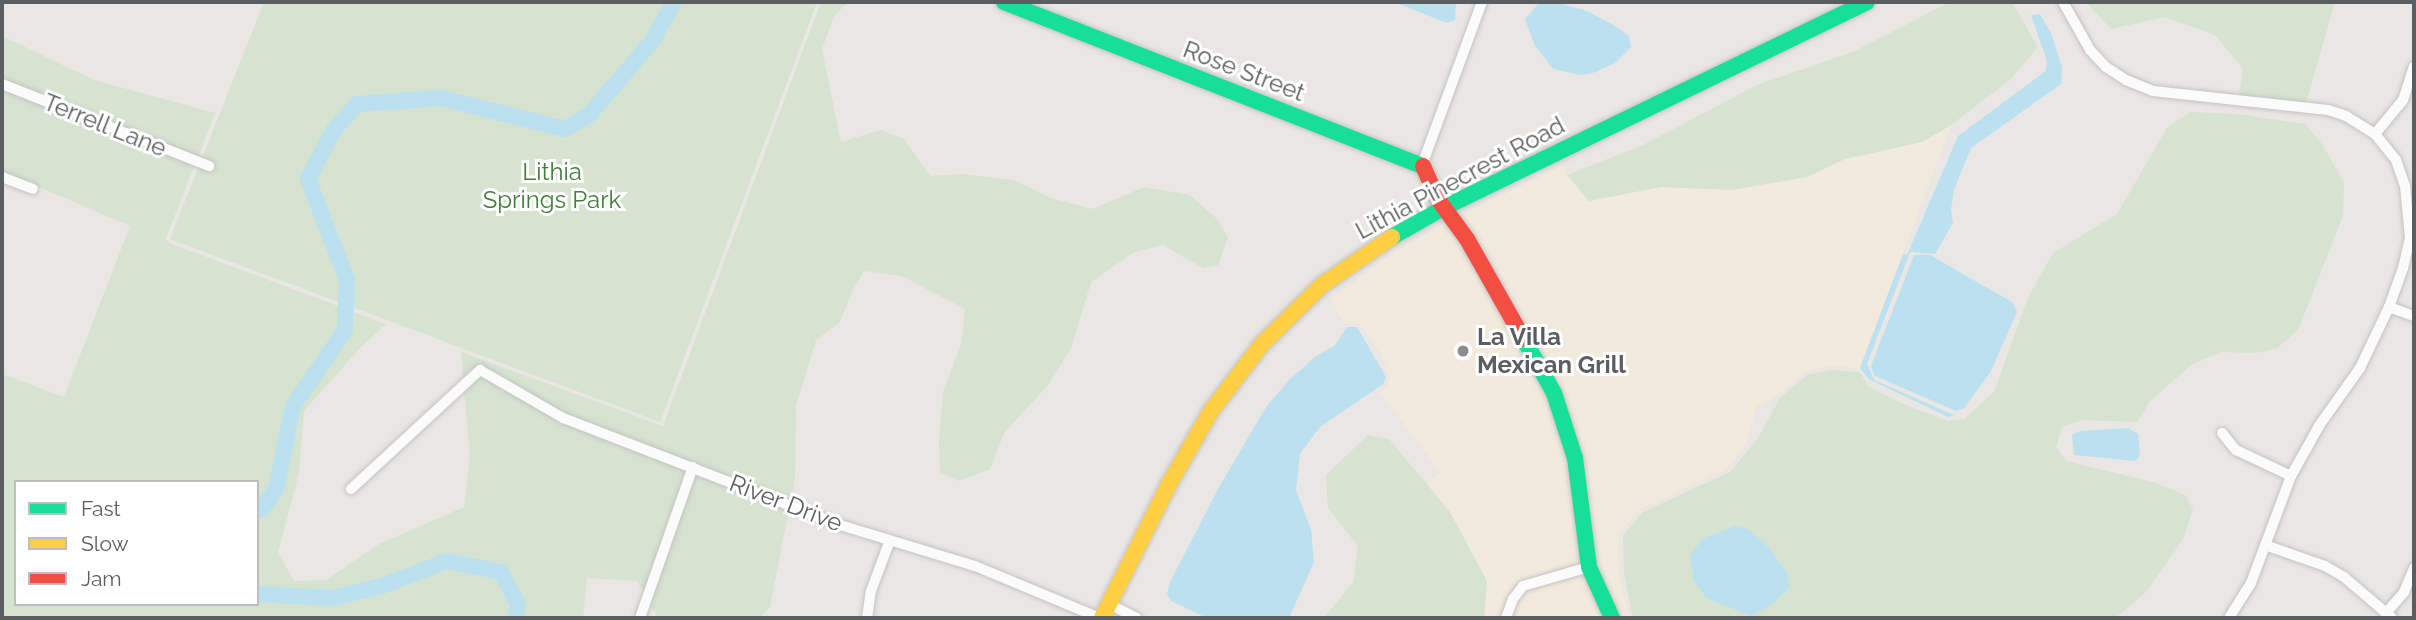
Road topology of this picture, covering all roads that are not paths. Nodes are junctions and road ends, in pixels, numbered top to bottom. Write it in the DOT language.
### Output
graph roads {
  1 [pos="1004,2"];
  2 [pos="1482,2"];
  3 [pos="1867,2"];
  4 [pos="2063,2"];
  5 [pos="2414,67"];
  6 [pos="2,84"];
  7 [pos="2375,134"];
  8 [pos="1422,165"];
  9 [pos="209,166"];
  10 [pos="2,177"];
  11 [pos="33,189"];
  12 [pos="1446,211"];
  13 [pos="2389,307"];
  14 [pos="2414,316"];
  15 [pos="2222,433"];
  16 [pos="693,467"];
  17 [pos="2291,476"];
  18 [pos="351,489"];
  19 [pos="890,540"];
  20 [pos="2265,545"];
  21 [pos="1589,567"];
  22 [pos="2414,568"];
  23 [pos="1108,614"];
  24 [pos="2389,616"];
  25 [pos="640,618"];
  26 [pos="867,618"];
  27 [pos="1137,618"];
  28 [pos="1507,618"];
  29 [pos="1612,618"];
  30 [pos="2229,618"];
  1 -- 8 [label="main road, Rose Street"];
  2 -- 8 [label="street"];
  3 -- 12 [label="main road, Lithia Pinecrest Road"];
  4 -- 7 [label="street"];
  5 -- 7 [label="street"];
  6 -- 9 [label="street, Terrell Lane"];
  7 -- 13 [label="street"];
  8 -- 12 [label="main road"];
  10 -- 11 [label="street"];
  12 -- 21 [label="main road"];
  12 -- 23 [label="main road, Lithia Pinecrest Road"];
  13 -- 14 [label="street"];
  13 -- 17 [label="street"];
  15 -- 17 [label="street"];
  16 -- 18 [label="street, River Drive"];
  16 -- 19 [label="street, River Drive"];
  16 -- 25 [label="street"];
  17 -- 20 [label="street"];
  19 -- 23 [label="street, River Drive"];
  19 -- 26 [label="street"];
  20 -- 24 [label="street"];
  20 -- 30 [label="street"];
  21 -- 28 [label="street"];
  21 -- 29 [label="main road"];
  22 -- 24 [label="street"];
  23 -- 27 [label="street, River Drive"];
}
